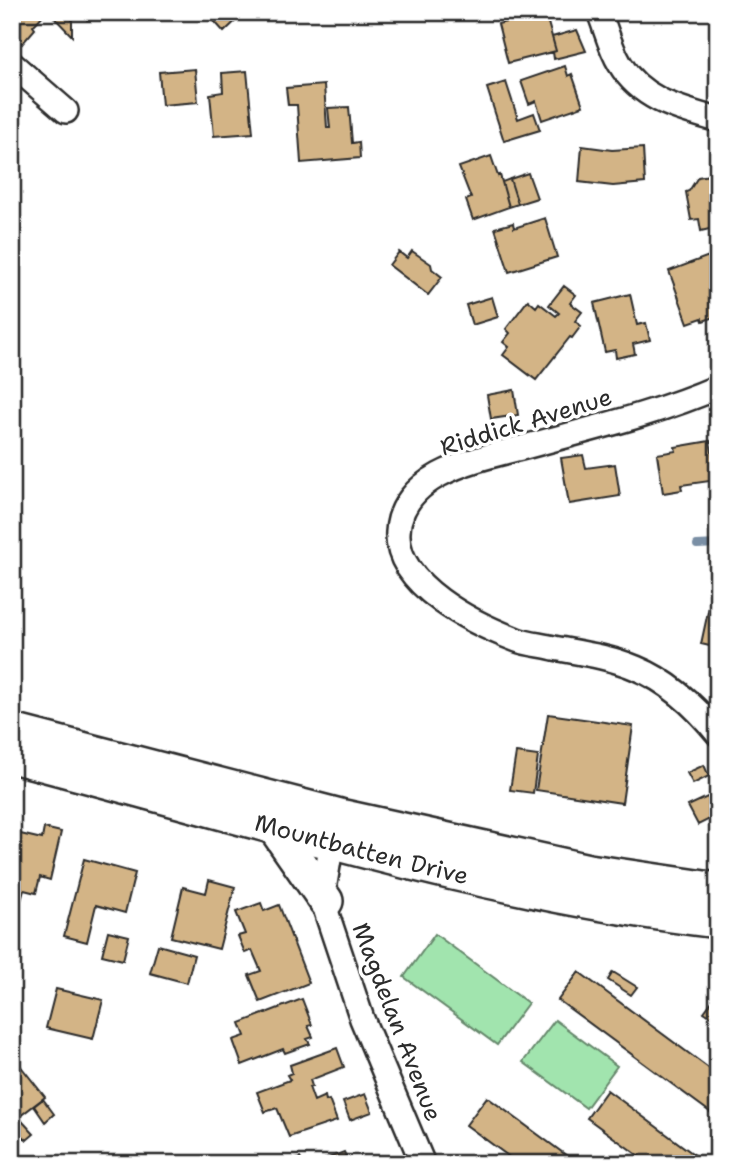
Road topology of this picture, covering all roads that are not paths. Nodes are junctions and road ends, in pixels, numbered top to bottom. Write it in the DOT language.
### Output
graph roads {
  1 [pos="599,12"];
  2 [pos="12,64"];
  3 [pos="66,111"];
  4 [pos="718,120"];
  5 [pos="718,387"];
  6 [pos="12,731"];
  7 [pos="718,734"];
  8 [pos="12,756"];
  9 [pos="275,828"];
  10 [pos="334,830"];
  11 [pos="718,890"];
  12 [pos="326,901"];
  13 [pos="718,921"];
  14 [pos="423,1164"];
  1 -- 4 [label="street"];
  2 -- 3 [label="street"];
  5 -- 7 [label="street, Riddick Avenue"];
  6 -- 10 [label="main road, Mountbatten Drive"];
  8 -- 9 [label="main road, Mountbatten Drive"];
  9 -- 10 [label="main road, Mountbatten Drive"];
  9 -- 12 [label="main road"];
  10 -- 11 [label="main road, Mountbatten Drive"];
  10 -- 12 [label="street, Magdelan Avenue"];
  10 -- 13 [label="main road, Mountbatten Drive"];
  12 -- 14 [label="street, Magdelan Avenue"];
}
